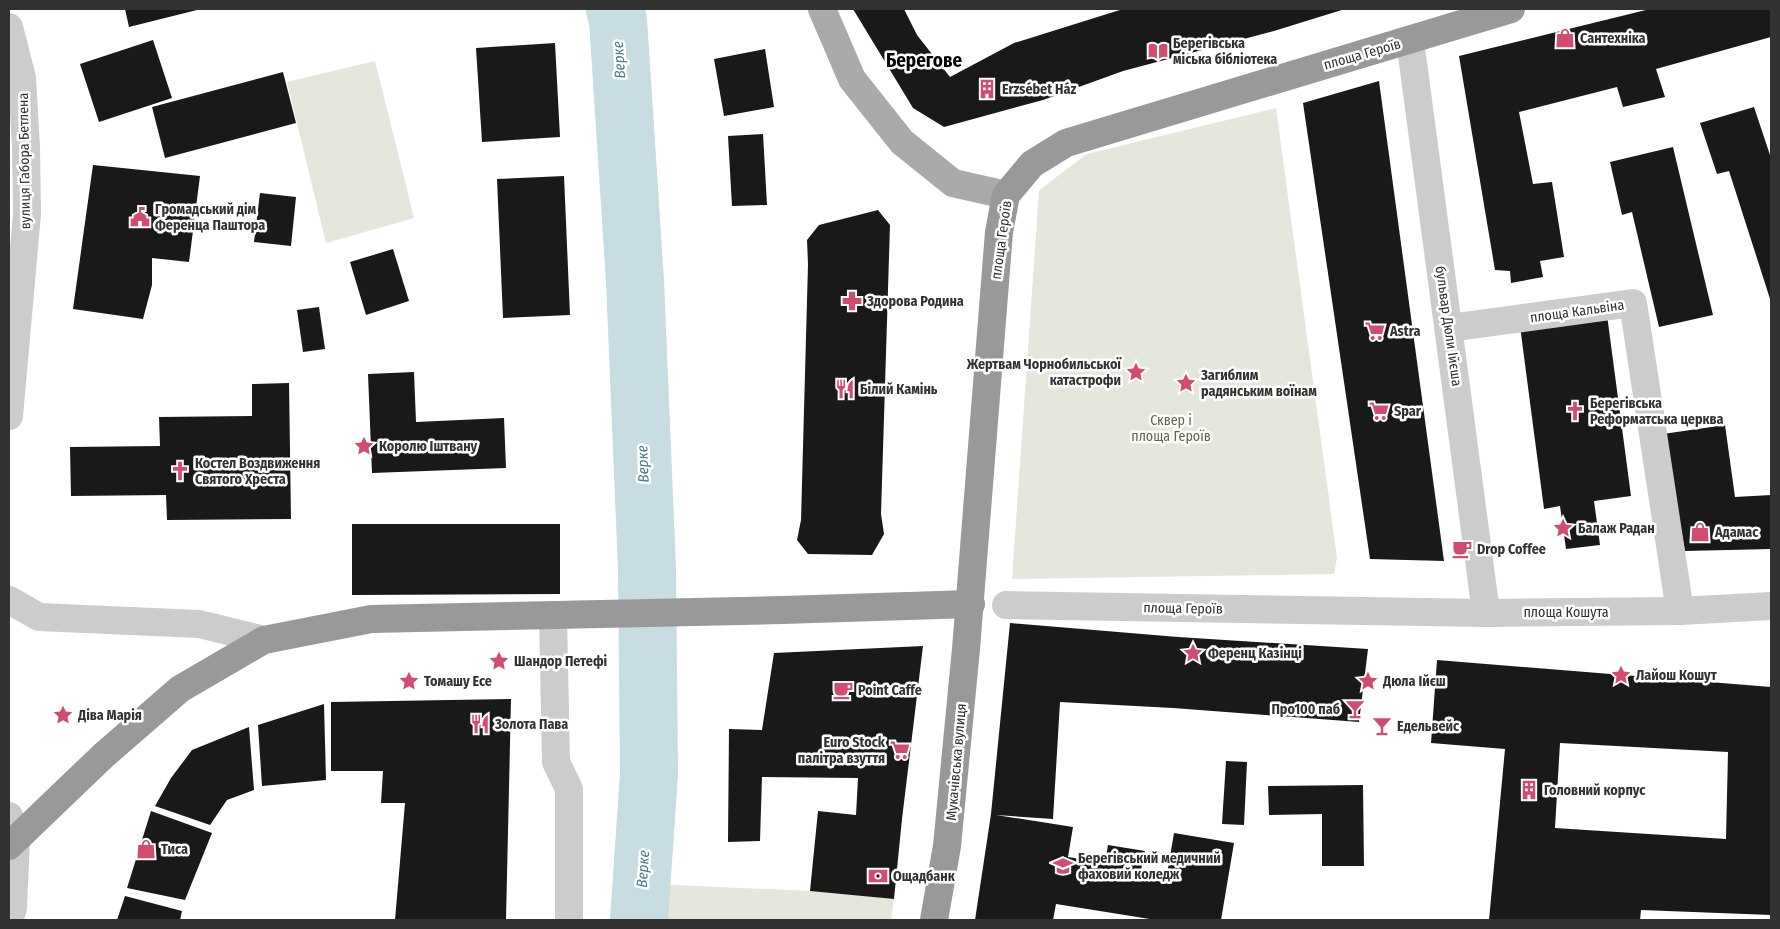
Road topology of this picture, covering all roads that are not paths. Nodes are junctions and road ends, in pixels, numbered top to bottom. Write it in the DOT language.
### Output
graph roads {
  1 [pos="822,9"];
  2 [pos="1511,9"];
  3 [pos="9,27"];
  4 [pos="1410,40"];
  5 [pos="1006,195"];
  6 [pos="1449,328"];
  7 [pos="9,416"];
  8 [pos="9,600"];
  9 [pos="971,604"];
  10 [pos="1006,605"];
  11 [pos="1771,606"];
  12 [pos="1360,611"];
  13 [pos="1680,611"];
  14 [pos="1486,613"];
  15 [pos="560,615"];
  16 [pos="264,640"];
  17 [pos="11,834"];
  18 [pos="9,920"];
  19 [pos="569,920"];
  20 [pos="934,920"];
  1 -- 5 [label="main road"];
  2 -- 4 [label="highway, площа Героїв"];
  3 -- 7 [label="street, вулиця Габора Бетлена"];
  4 -- 5 [label="highway, площа Героїв"];
  4 -- 6 [label="street, бульвар Дюли Ійєша"];
  5 -- 9 [label="highway, площа Героїв"];
  6 -- 13 [label="street, площа Кальвіна"];
  6 -- 14 [label="street, бульвар Дюли Ійєша"];
  8 -- 16 [label="street"];
  9 -- 15 [label="highway"];
  9 -- 20 [label="highway, Мукачівська вулиця"];
  10 -- 12 [label="street, площа Героїв"];
  11 -- 13 [label="street, площа Кошута"];
  12 -- 14 [label="street, площа Кошута"];
  13 -- 14 [label="street, площа Кошута"];
  15 -- 16 [label="highway"];
  15 -- 19 [label="street"];
  16 -- 17 [label="highway"];
  17 -- 18 [label="street"];
}
